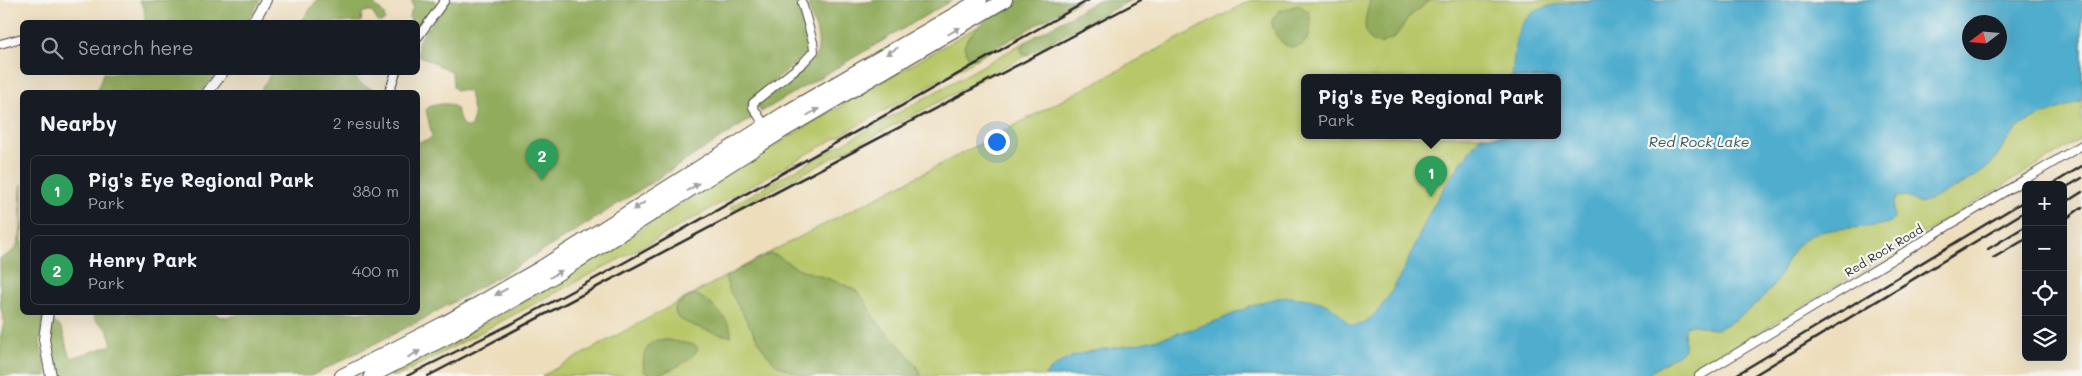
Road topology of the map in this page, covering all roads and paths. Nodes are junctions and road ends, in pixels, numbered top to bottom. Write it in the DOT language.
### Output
graph roads {
  1 [pos="266,0"];
  2 [pos="445,0"];
  3 [pos="980,0"];
  4 [pos="1005,0"];
  5 [pos="802,3"];
  6 [pos="254,20"];
  7 [pos="420,34"];
  8 [pos="20,39"];
  9 [pos="0,44"];
  10 [pos="221,75"];
  11 [pos="395,75"];
  12 [pos="210,90"];
  13 [pos="390,90"];
  14 [pos="768,132"];
  15 [pos="2082,145"];
  16 [pos="48,315"];
  17 [pos="52,376"];
  18 [pos="342,376"];
  19 [pos="371,376"];
  20 [pos="1698,376"];
  1 -- 6 [label="street"];
  2 -- 7 [label="street"];
  3 -- 14 [label="highway, one-way"];
  14 -- 4 [label="highway, one-way"];
  5 -- 14 [label="street"];
  8 -- 9 [label="street"];
  10 -- 12 [label="street"];
  11 -- 13 [label="street"];
  14 -- 18 [label="highway, one-way"];
  19 -- 14 [label="highway, one-way"];
  15 -- 20 [label="street, Red Rock Road"];
  16 -- 17 [label="street"];
}
